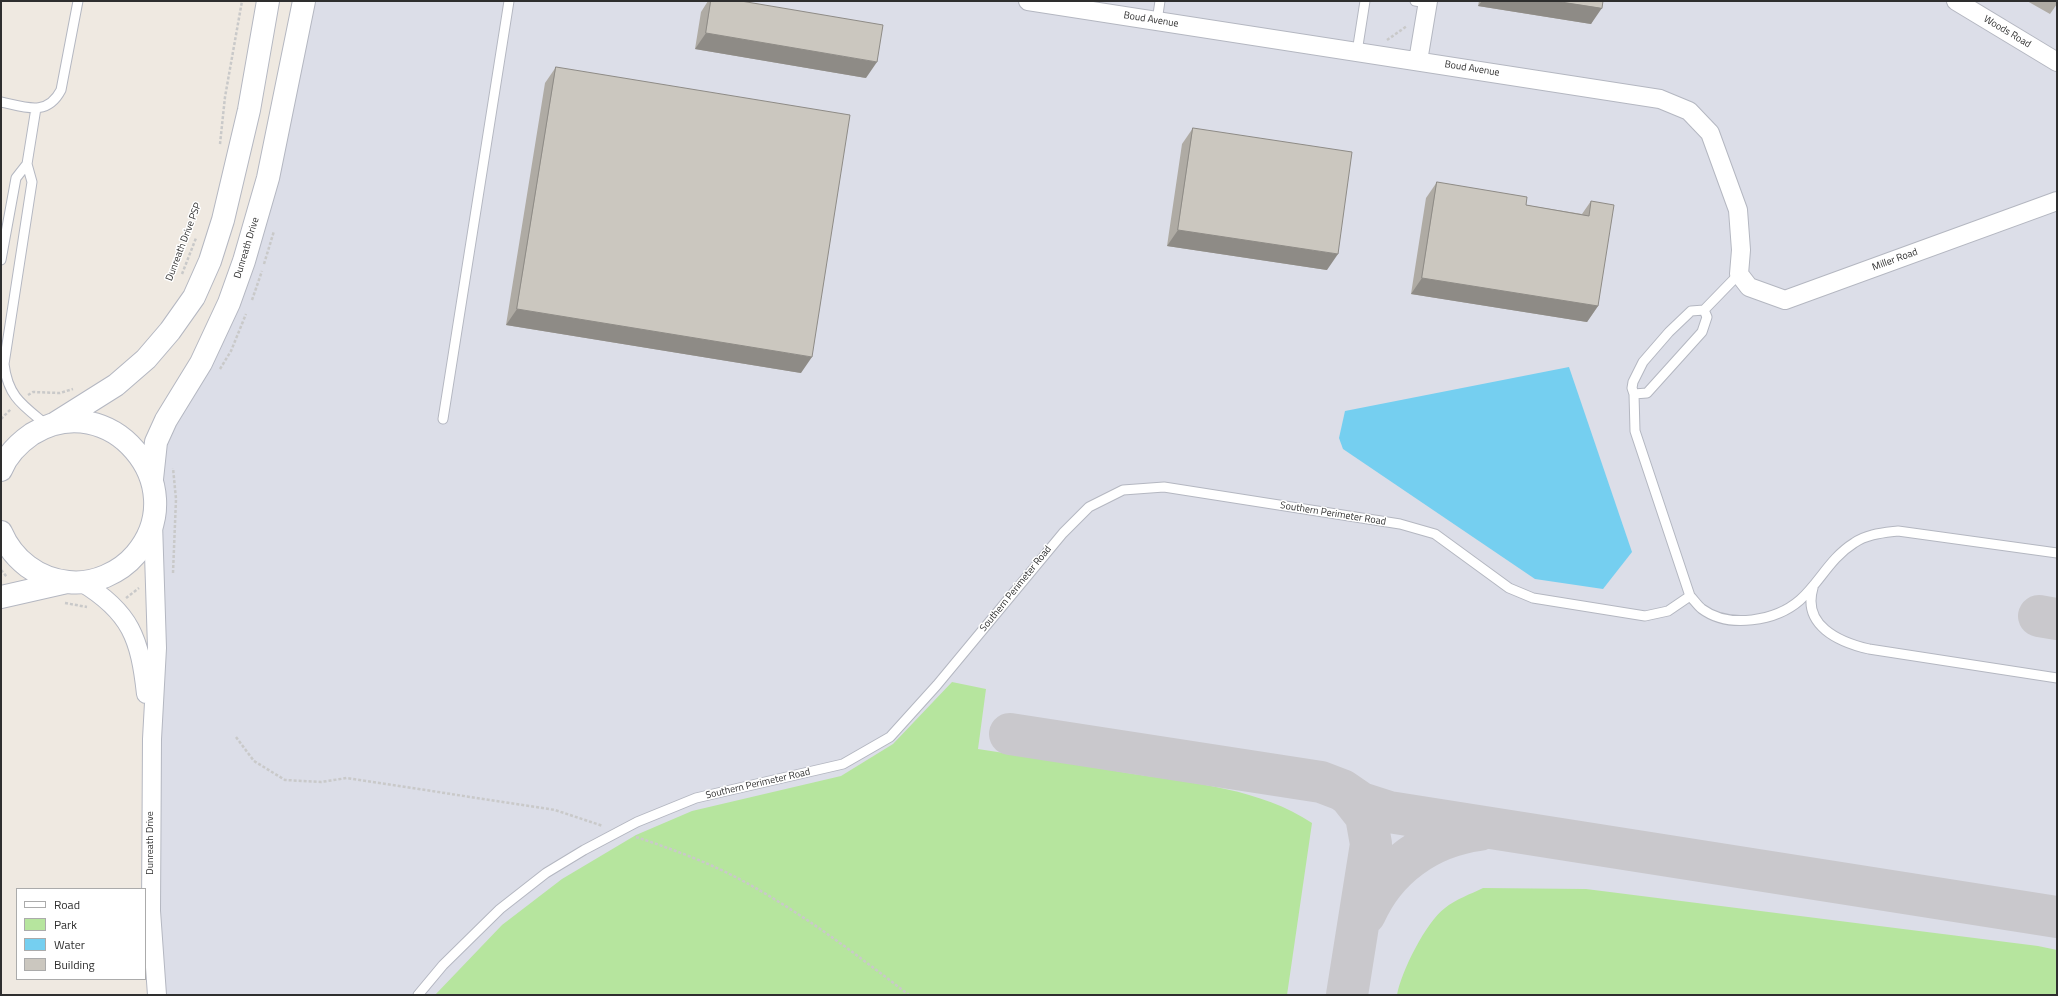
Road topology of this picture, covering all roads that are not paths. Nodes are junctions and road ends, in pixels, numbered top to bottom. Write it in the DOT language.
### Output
graph roads {
  1 [pos="78,1"];
  2 [pos="268,1"];
  3 [pos="304,1"];
  4 [pos="509,1"];
  5 [pos="1028,1"];
  6 [pos="1160,1"];
  7 [pos="1365,1"];
  8 [pos="1956,1"];
  9 [pos="1424,2"];
  10 [pos="1156,21"];
  11 [pos="1357,52"];
  12 [pos="1418,61"];
  13 [pos="2057,62"];
  14 [pos="1,102"];
  15 [pos="36,108"];
  16 [pos="27,164"];
  17 [pos="2057,201"];
  18 [pos="1,260"];
  19 [pos="1739,274"];
  20 [pos="1704,310"];
  21 [pos="1634,394"];
  22 [pos="443,419"];
  23 [pos="51,425"];
  24 [pos="1,467"];
  25 [pos="152,479"];
  26 [pos="153,523"];
  27 [pos="1,532"];
  28 [pos="2057,553"];
  29 [pos="75,582"];
  30 [pos="1814,585"];
  31 [pos="1690,596"];
  32 [pos="1,597"];
  33 [pos="2057,678"];
  34 [pos="152,739"];
  35 [pos="157,995"];
  36 [pos="418,995"];
  1 -- 15 [label="lane"];
  2 -- 23 [label="main road"];
  3 -- 25 [label="main road, Dunreath Drive"];
  4 -- 22 [label="lane"];
  5 -- 10 [label="street, Boud Avenue"];
  6 -- 10 [label="lane"];
  7 -- 11 [label="lane"];
  8 -- 13 [label="street, Woods Road"];
  9 -- 12 [label="street"];
  10 -- 11 [label="street, Boud Avenue"];
  11 -- 12 [label="street, Boud Avenue"];
  12 -- 19 [label="street, Boud Avenue"];
  14 -- 15 [label="lane"];
  15 -- 16 [label="lane"];
  16 -- 18 [label="lane"];
  16 -- 23 [label="lane"];
  17 -- 19 [label="street, Miller Road"];
  19 -- 20 [label="lane"];
  20 -- 21 [label="lane"];
  20 -- 21 [label="lane"];
  21 -- 31 [label="lane"];
  23 -- 24 [label="main road"];
  23 -- 25 [label="main road"];
  25 -- 26 [label="main road"];
  26 -- 29 [label="main road"];
  26 -- 34 [label="street, Dunreath Drive"];
  27 -- 29 [label="main road"];
  28 -- 30 [label="lane"];
  29 -- 32 [label="main road"];
  29 -- 34 [label="street, Dunreath Drive"];
  30 -- 31 [label="lane"];
  30 -- 33 [label="lane"];
  31 -- 36 [label="lane, Southern Perimeter Road"];
  34 -- 35 [label="street, Dunreath Drive"];
}
